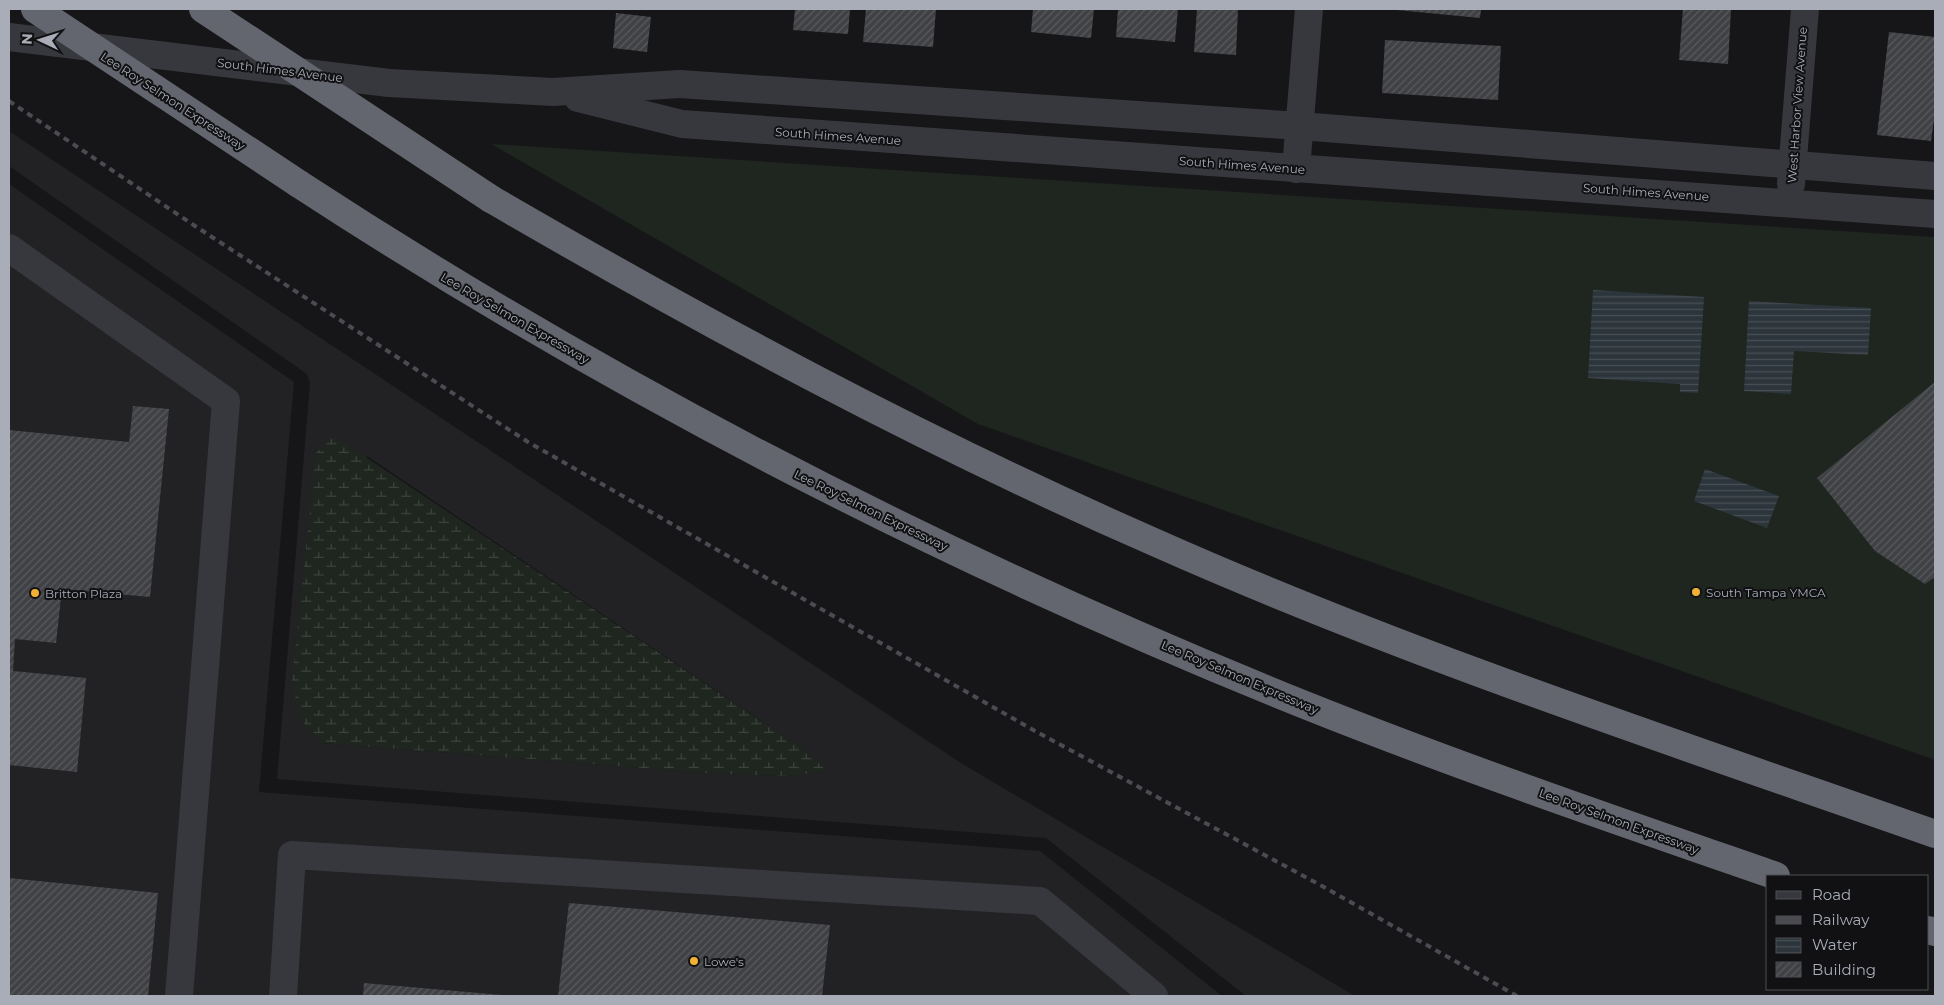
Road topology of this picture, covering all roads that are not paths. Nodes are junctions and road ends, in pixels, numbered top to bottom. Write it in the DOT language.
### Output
graph roads {
  1 [pos="34,9"];
  2 [pos="203,9"];
  3 [pos="1309,9"];
  4 [pos="1805,9"];
  5 [pos="9,37"];
  6 [pos="553,92"];
  7 [pos="1300,126"];
  8 [pos="1793,166"];
  9 [pos="1296,169"];
  10 [pos="1935,176"];
  11 [pos="1790,202"];
  12 [pos="1935,214"];
  13 [pos="9,248"];
  14 [pos="1935,834"];
  15 [pos="1773,875"];
  16 [pos="179,996"];
  17 [pos="283,996"];
  18 [pos="1154,996"];
  1 -- 15 [label="highway, Lee Roy Selmon Expressway, bridge"];
  2 -- 14 [label="highway, bridge"];
  3 -- 7 [label="street"];
  4 -- 8 [label="street, West Harbor View Avenue"];
  5 -- 6 [label="street, South Himes Avenue"];
  6 -- 7 [label="street, South Himes Avenue"];
  6 -- 9 [label="street, South Himes Avenue"];
  7 -- 8 [label="street, South Himes Avenue"];
  7 -- 9 [label="street"];
  8 -- 10 [label="street, South Himes Avenue"];
  8 -- 11 [label="street, West Harbor View Avenue"];
  9 -- 11 [label="street, South Himes Avenue"];
  11 -- 12 [label="street, South Himes Avenue"];
  13 -- 16 [label="street"];
  17 -- 18 [label="street"];
}
